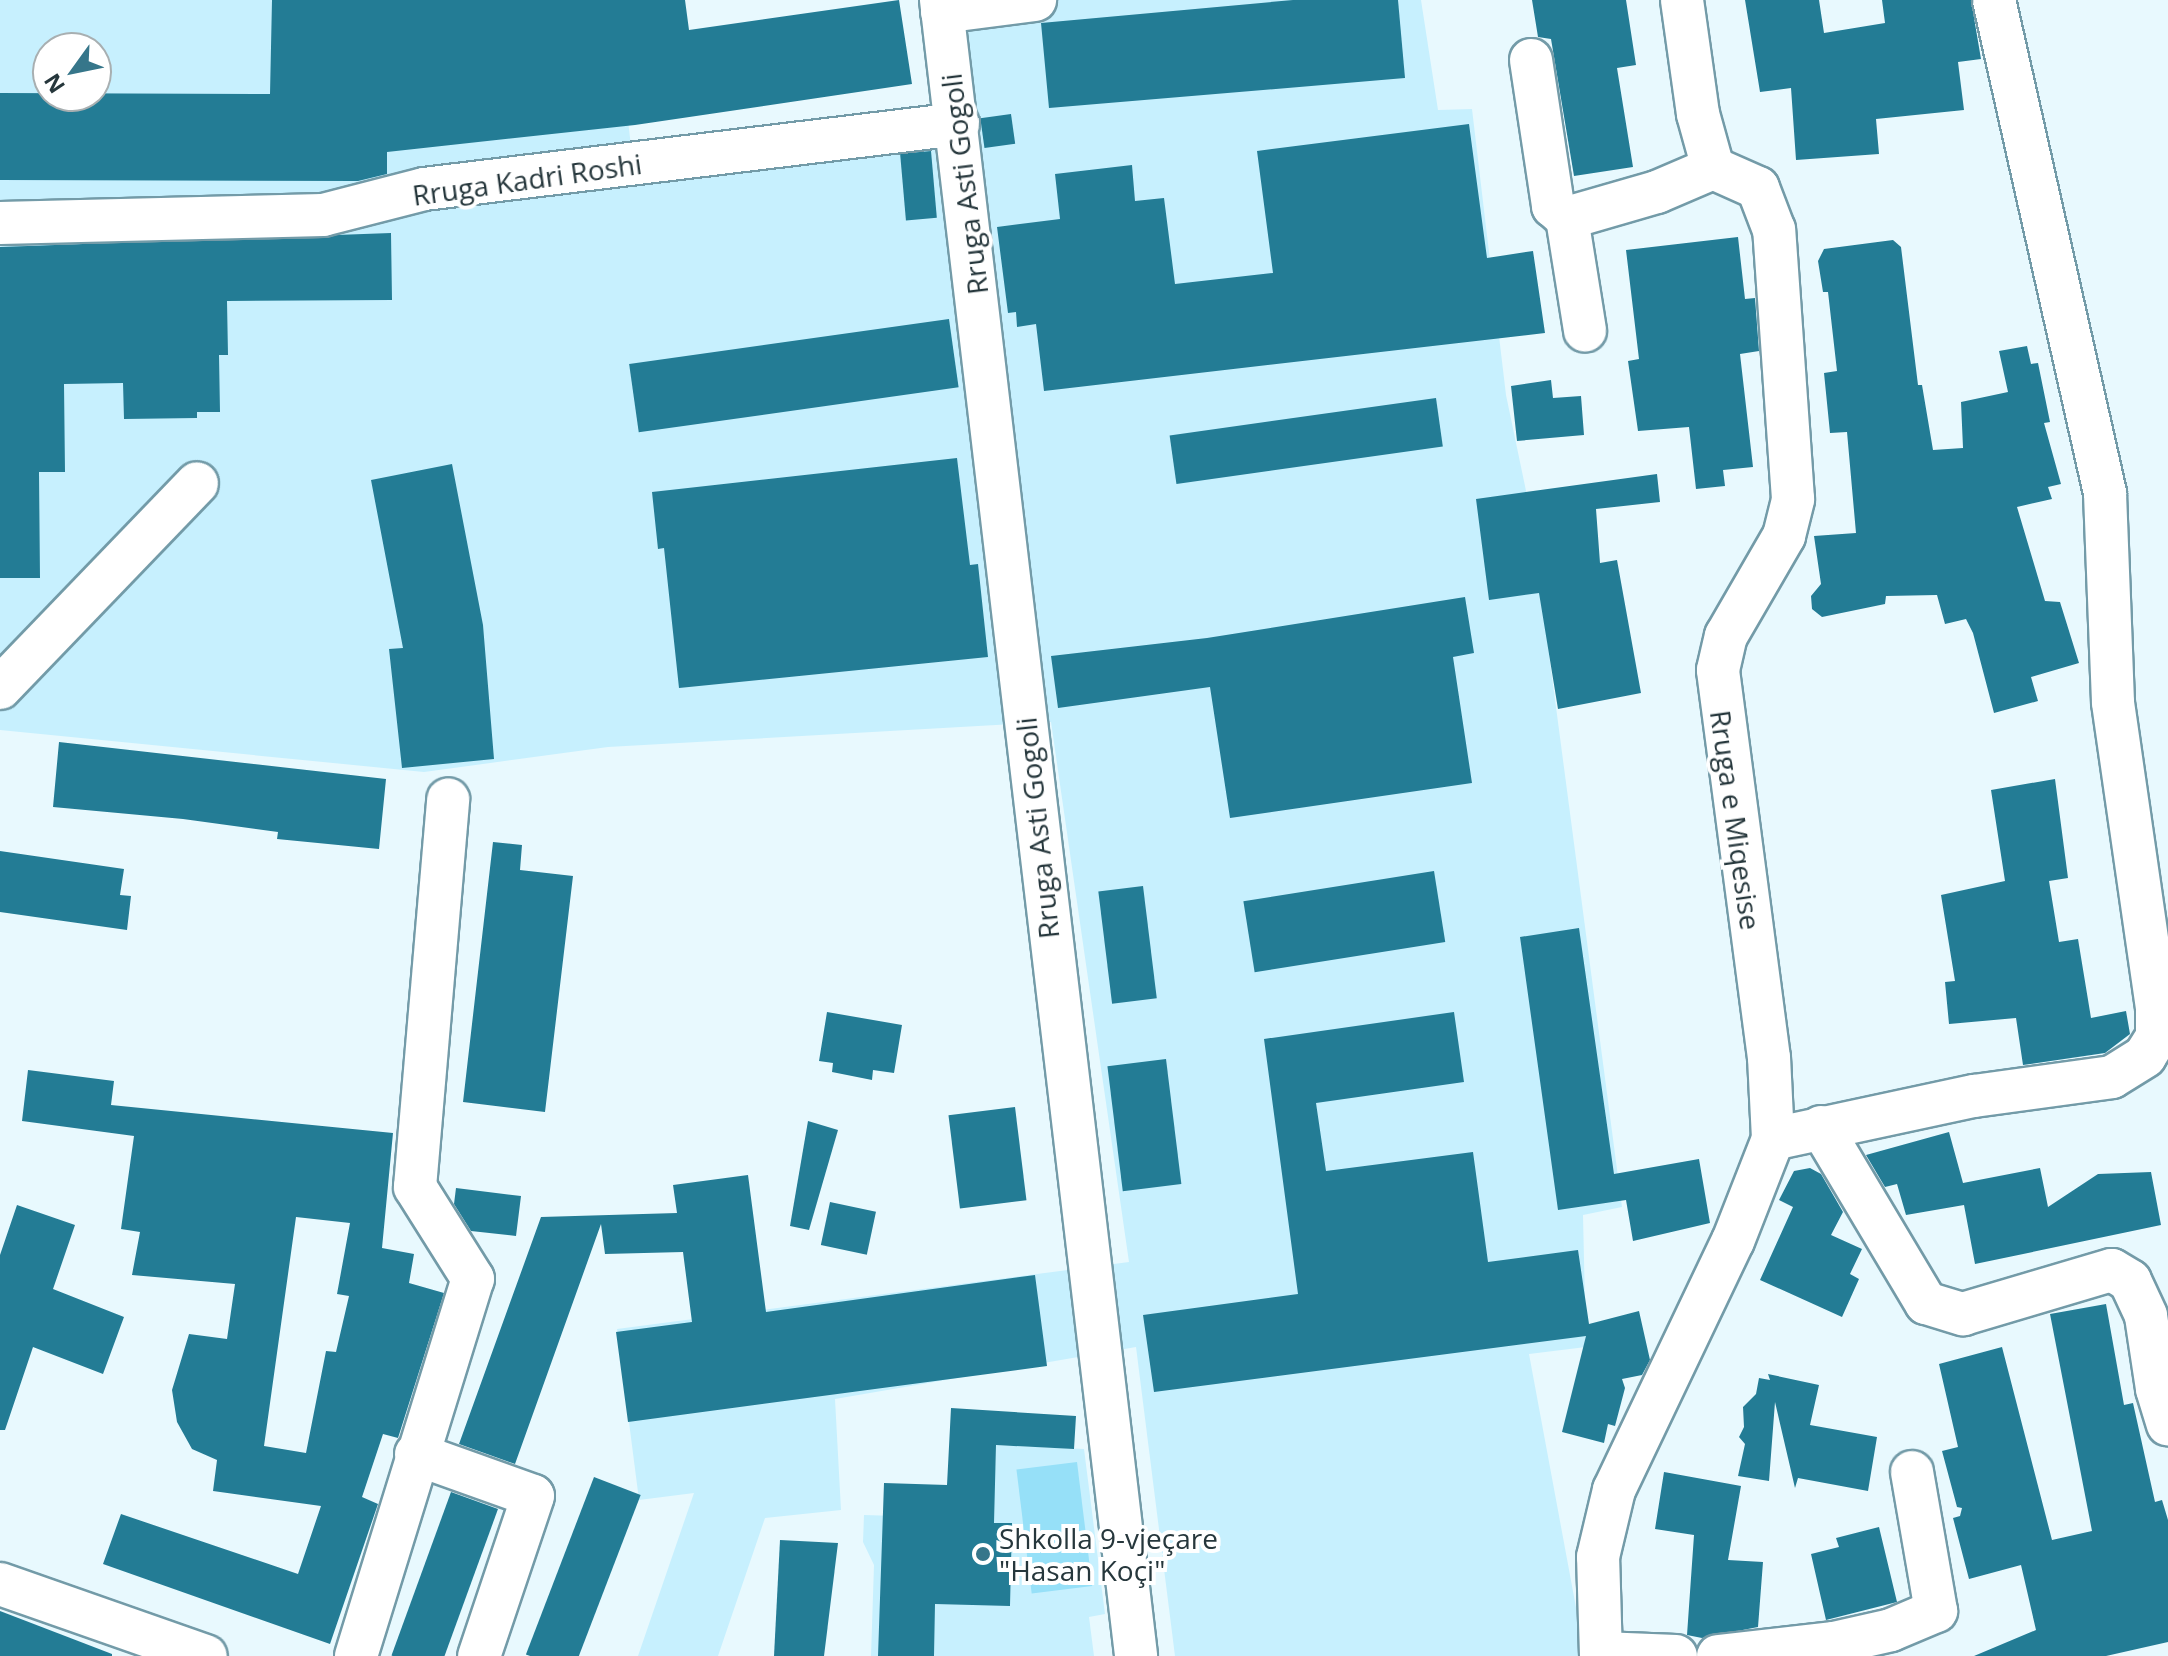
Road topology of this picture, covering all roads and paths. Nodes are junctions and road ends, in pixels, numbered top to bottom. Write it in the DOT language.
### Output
graph roads {
  1 [pos="1035,0"];
  2 [pos="1682,0"];
  3 [pos="1994,0"];
  4 [pos="942,6"];
  5 [pos="1531,60"];
  6 [pos="958,124"];
  7 [pos="1713,168"];
  8 [pos="1567,218"];
  9 [pos="0,223"];
  10 [pos="1585,331"];
  11 [pos="197,483"];
  12 [pos="0,688"];
  13 [pos="448,799"];
  14 [pos="1821,1127"];
  15 [pos="1773,1139"];
  16 [pos="2168,1424"];
  17 [pos="416,1454"];
  18 [pos="1912,1472"];
  19 [pos="0,1584"];
  20 [pos="140,1644"];
  21 [pos="1601,1655"];
  22 [pos="206,1656"];
  23 [pos="356,1656"];
  24 [pos="479,1656"];
  25 [pos="1136,1656"];
  26 [pos="1676,1656"];
  27 [pos="1718,1656"];
  1 -- 4 [label="street"];
  2 -- 7 [label="street"];
  3 -- 14 [label="street"];
  4 -- 6 [label="street, Rruga Asti Gogoli"];
  5 -- 8 [label="street"];
  6 -- 9 [label="street, Rruga Kadri Roshi"];
  6 -- 25 [label="street, Rruga Asti Gogoli"];
  7 -- 8 [label="street"];
  7 -- 15 [label="street, Rruga e Miqesise"];
  8 -- 10 [label="street"];
  11 -- 12 [label="street"];
  13 -- 17 [label="street"];
  14 -- 15 [label="street"];
  14 -- 16 [label="street"];
  15 -- 21 [label="street, Rruga e Miqesise"];
  17 -- 23 [label="street"];
  17 -- 24 [label="street"];
  18 -- 27 [label="street"];
  19 -- 20 [label="street"];
  20 -- 22 [label="street"];
  21 -- 26 [label="street"];
}
